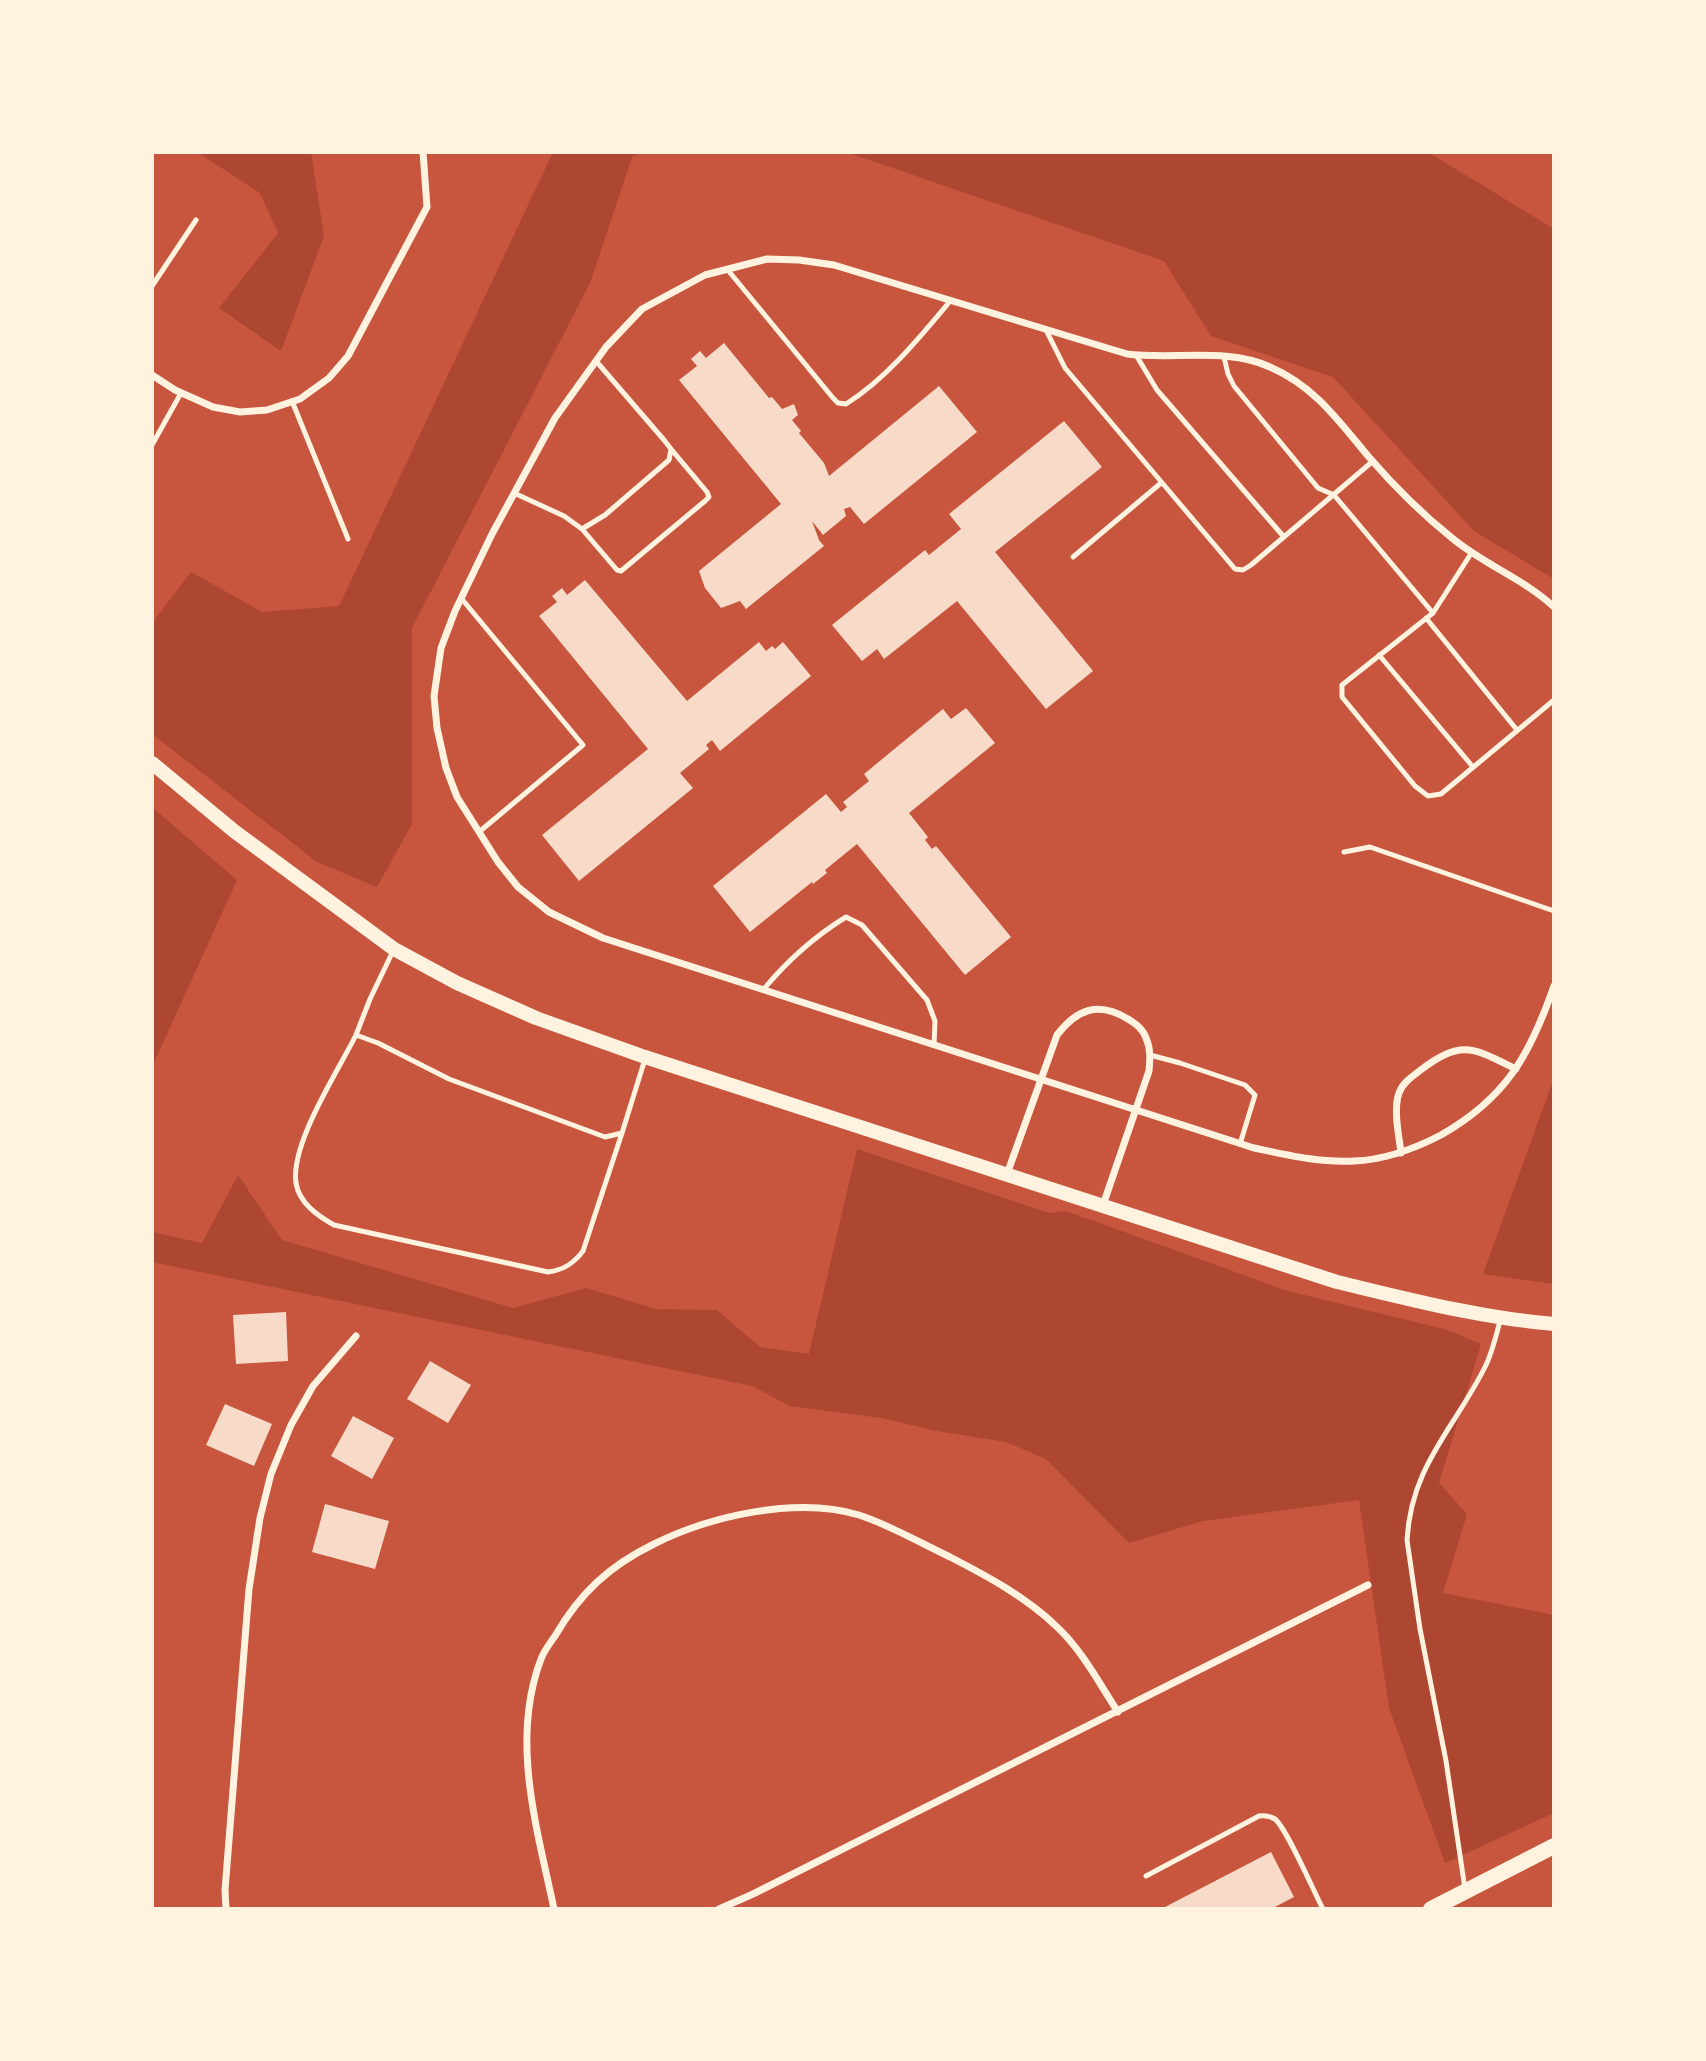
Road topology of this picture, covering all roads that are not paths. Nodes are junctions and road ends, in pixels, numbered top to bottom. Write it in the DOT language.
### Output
graph roads {
  1 [pos="423,152"];
  2 [pos="196,219"];
  3 [pos="727,269"];
  4 [pos="152,286"];
  5 [pos="951,300"];
  6 [pos="1046,330"];
  7 [pos="1136,355"];
  8 [pos="1224,357"];
  9 [pos="596,361"];
  10 [pos="152,375"];
  11 [pos="181,393"];
  12 [pos="292,401"];
  13 [pos="152,444"];
  14 [pos="671,449"];
  15 [pos="1373,461"];
  16 [pos="1161,483"];
  17 [pos="514,493"];
  18 [pos="1334,495"];
  19 [pos="582,529"];
  20 [pos="1284,537"];
  21 [pos="348,539"];
  22 [pos="1472,552"];
  23 [pos="1073,557"];
  24 [pos="461,598"];
  25 [pos="1554,607"];
  26 [pos="1433,613"];
  27 [pos="1426,618"];
  28 [pos="1379,655"];
  29 [pos="1554,700"];
  30 [pos="1517,730"];
  31 [pos="152,763"];
  32 [pos="1473,767"];
  33 [pos="479,832"];
  34 [pos="1344,852"];
  35 [pos="1554,911"];
  36 [pos="394,949"];
  37 [pos="1554,986"];
  38 [pos="763,990"];
  39 [pos="356,1035"];
  40 [pos="933,1045"];
  41 [pos="1150,1055"];
  42 [pos="645,1058"];
  43 [pos="1516,1069"];
  44 [pos="1042,1080"];
  45 [pos="1136,1111"];
  46 [pos="622,1133"];
  47 [pos="1240,1144"];
  48 [pos="1401,1153"];
  49 [pos="1007,1174"];
  50 [pos="1103,1205"];
  51 [pos="1501,1318"];
  52 [pos="1554,1324"];
  53 [pos="356,1336"];
  54 [pos="1367,1586"];
  55 [pos="1118,1712"];
  56 [pos="1554,1846"];
  57 [pos="1146,1876"];
  58 [pos="1465,1891"];
  59 [pos="1442,1906"];
  60 [pos="226,1909"];
  61 [pos="554,1909"];
  62 [pos="719,1909"];
  63 [pos="1323,1909"];
  1 -- 12 [label="street"];
  2 -- 4 [label="lane"];
  3 -- 5 [label="street"];
  3 -- 5 [label="lane"];
  3 -- 9 [label="street"];
  5 -- 6 [label="street"];
  6 -- 7 [label="street"];
  6 -- 16 [label="lane"];
  7 -- 8 [label="street"];
  7 -- 20 [label="lane"];
  8 -- 15 [label="street"];
  8 -- 18 [label="lane"];
  9 -- 14 [label="lane"];
  9 -- 17 [label="street"];
  10 -- 11 [label="street"];
  11 -- 12 [label="street"];
  11 -- 13 [label="lane"];
  12 -- 21 [label="lane"];
  14 -- 19 [label="lane"];
  14 -- 19 [label="lane"];
  15 -- 18 [label="lane"];
  15 -- 22 [label="street"];
  16 -- 20 [label="lane"];
  16 -- 23 [label="lane"];
  17 -- 19 [label="lane"];
  17 -- 24 [label="street"];
  18 -- 20 [label="lane"];
  18 -- 26 [label="lane"];
  22 -- 25 [label="street"];
  22 -- 26 [label="lane"];
  24 -- 33 [label="street"];
  24 -- 33 [label="lane"];
  26 -- 27 [label="lane"];
  27 -- 28 [label="lane"];
  27 -- 30 [label="lane"];
  28 -- 32 [label="lane"];
  28 -- 32 [label="lane"];
  29 -- 30 [label="lane"];
  30 -- 32 [label="lane"];
  31 -- 36 [label="main road"];
  33 -- 38 [label="street"];
  34 -- 35 [label="lane"];
  36 -- 39 [label="lane"];
  36 -- 42 [label="main road"];
  37 -- 43 [label="street"];
  38 -- 40 [label="street"];
  38 -- 40 [label="lane"];
  39 -- 46 [label="lane"];
  39 -- 46 [label="lane"];
  40 -- 44 [label="street"];
  41 -- 44 [label="street"];
  41 -- 45 [label="street"];
  41 -- 47 [label="lane"];
  42 -- 46 [label="lane"];
  42 -- 49 [label="main road"];
  43 -- 48 [label="street"];
  43 -- 48 [label="street"];
  44 -- 45 [label="street"];
  44 -- 49 [label="street"];
  45 -- 47 [label="street"];
  45 -- 50 [label="street"];
  47 -- 48 [label="street"];
  49 -- 50 [label="main road"];
  50 -- 51 [label="main road"];
  51 -- 52 [label="main road"];
  51 -- 58 [label="lane"];
  53 -- 60 [label="street"];
  54 -- 55 [label="street"];
  55 -- 61 [label="street"];
  55 -- 62 [label="street"];
  56 -- 58 [label="main road"];
  57 -- 63 [label="lane"];
  58 -- 59 [label="main road"];
}
